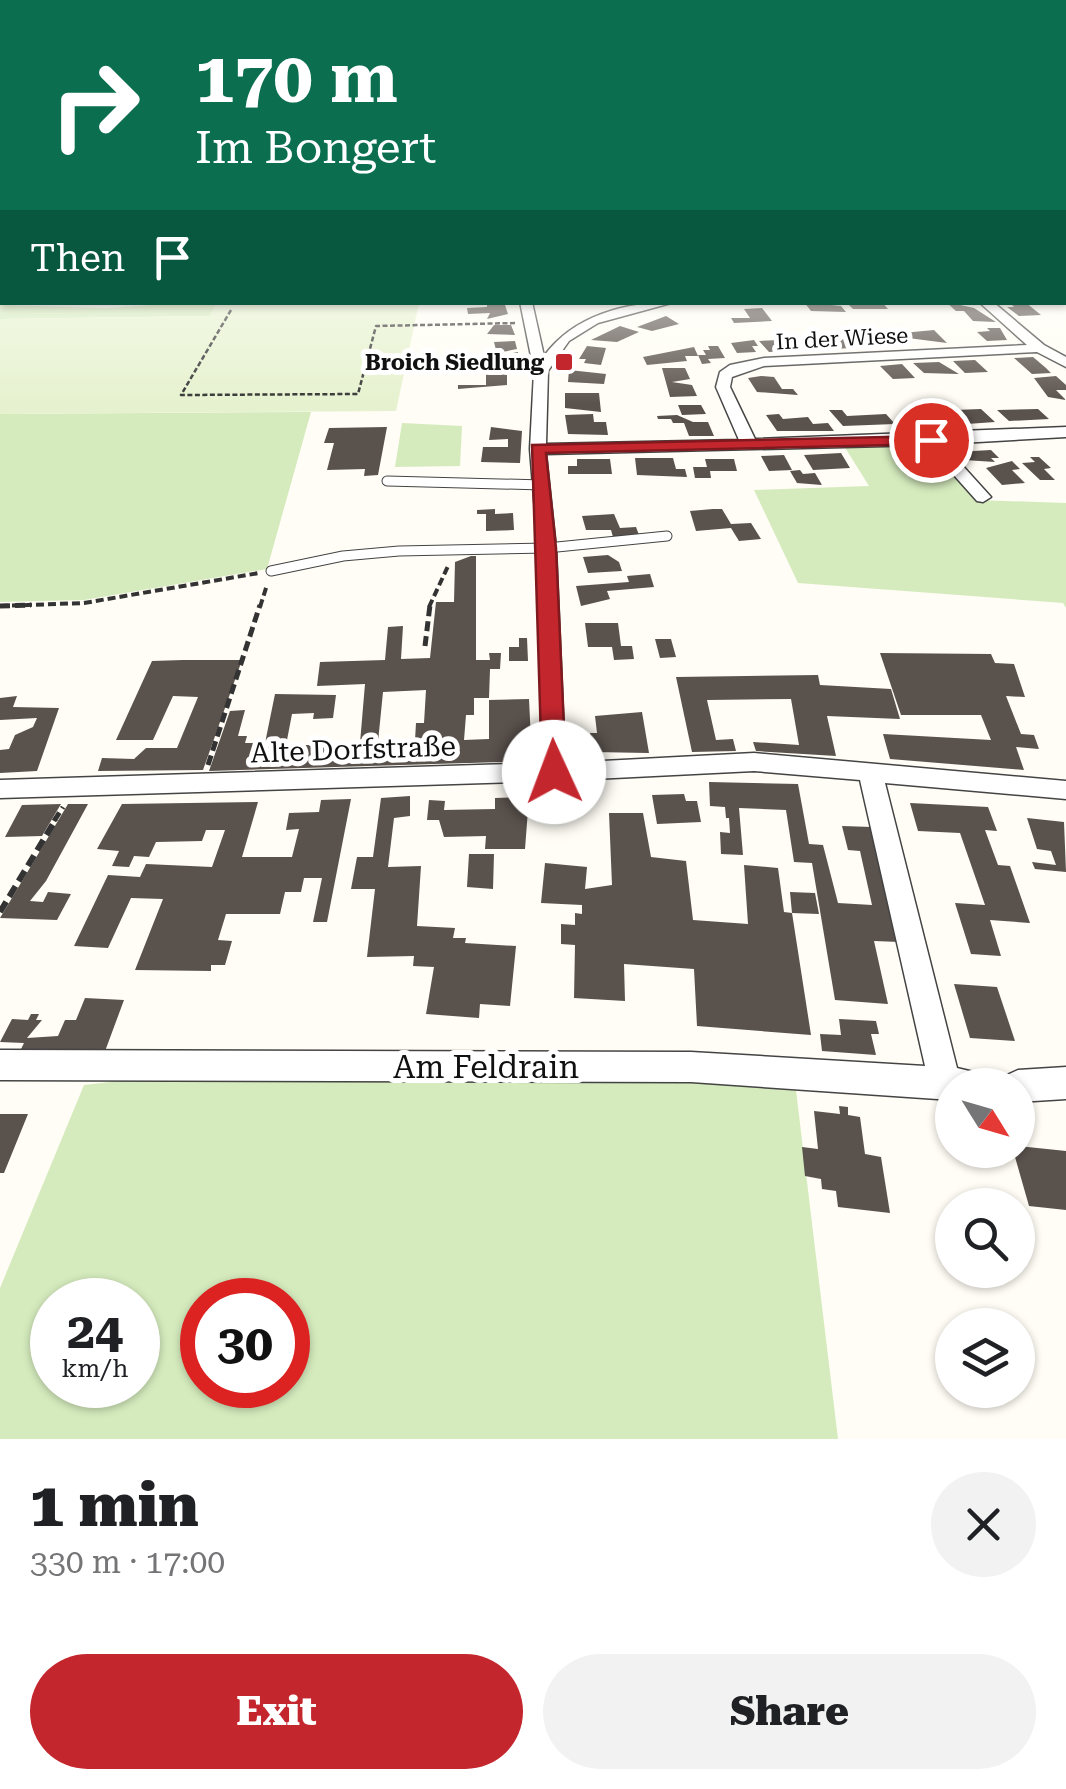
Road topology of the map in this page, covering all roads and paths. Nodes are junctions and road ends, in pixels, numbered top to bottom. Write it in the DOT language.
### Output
graph roads {
  1 [pos="526,305"];
  2 [pos="656,305"];
  3 [pos="989,305"];
  4 [pos="231,310"];
  5 [pos="529,323"];
  6 [pos="1039,348"];
  7 [pos="1066,363"];
  8 [pos="541,371"];
  9 [pos="1066,432"];
  10 [pos="931,440"];
  11 [pos="749,444"];
  12 [pos="538,448"];
  13 [pos="387,480"];
  14 [pos="543,485"];
  15 [pos="983,498"];
  16 [pos="667,536"];
  17 [pos="547,548"];
  18 [pos="455,552"];
  19 [pos="270,571"];
  20 [pos="0,606"];
  21 [pos="425,646"];
  22 [pos="870,770"];
  23 [pos="554,772"];
  24 [pos="201,784"];
  25 [pos="74,787"];
  26 [pos="0,788"];
  27 [pos="1066,790"];
  28 [pos="0,912"];
  29 [pos="0,1065"];
  30 [pos="954,1068"];
  31 [pos="935,1083"];
  32 [pos="1066,1083"];
  33 [pos="1035,1085"];
  1 -- 5 [label="street"];
  2 -- 8 [label="street"];
  3 -- 6 [label="street"];
  4 -- 5 [label="path"];
  5 -- 8 [label="street"];
  6 -- 7 [label="street"];
  6 -- 11 [label="street, In der Wiese"];
  8 -- 12 [label="street"];
  9 -- 10 [label="street"];
  10 -- 11 [label="street"];
  10 -- 15 [label="street"];
  11 -- 12 [label="street"];
  12 -- 14 [label="street"];
  13 -- 14 [label="lane"];
  14 -- 17 [label="street"];
  16 -- 17 [label="lane"];
  17 -- 18 [label="lane"];
  17 -- 23 [label="street"];
  18 -- 19 [label="lane"];
  18 -- 21 [label="path"];
  19 -- 20 [label="path"];
  19 -- 24 [label="path"];
  22 -- 23 [label="street, Alte Dorfstraße"];
  22 -- 27 [label="street, Alte Dorfstraße"];
  22 -- 30 [label="street"];
  23 -- 24 [label="street, Alte Dorfstraße"];
  24 -- 25 [label="street, Alte Dorfstraße"];
  25 -- 26 [label="street, Alte Dorfstraße"];
  25 -- 28 [label="path"];
  29 -- 31 [label="street, Am Feldrain"];
  32 -- 33 [label="street"];
}
